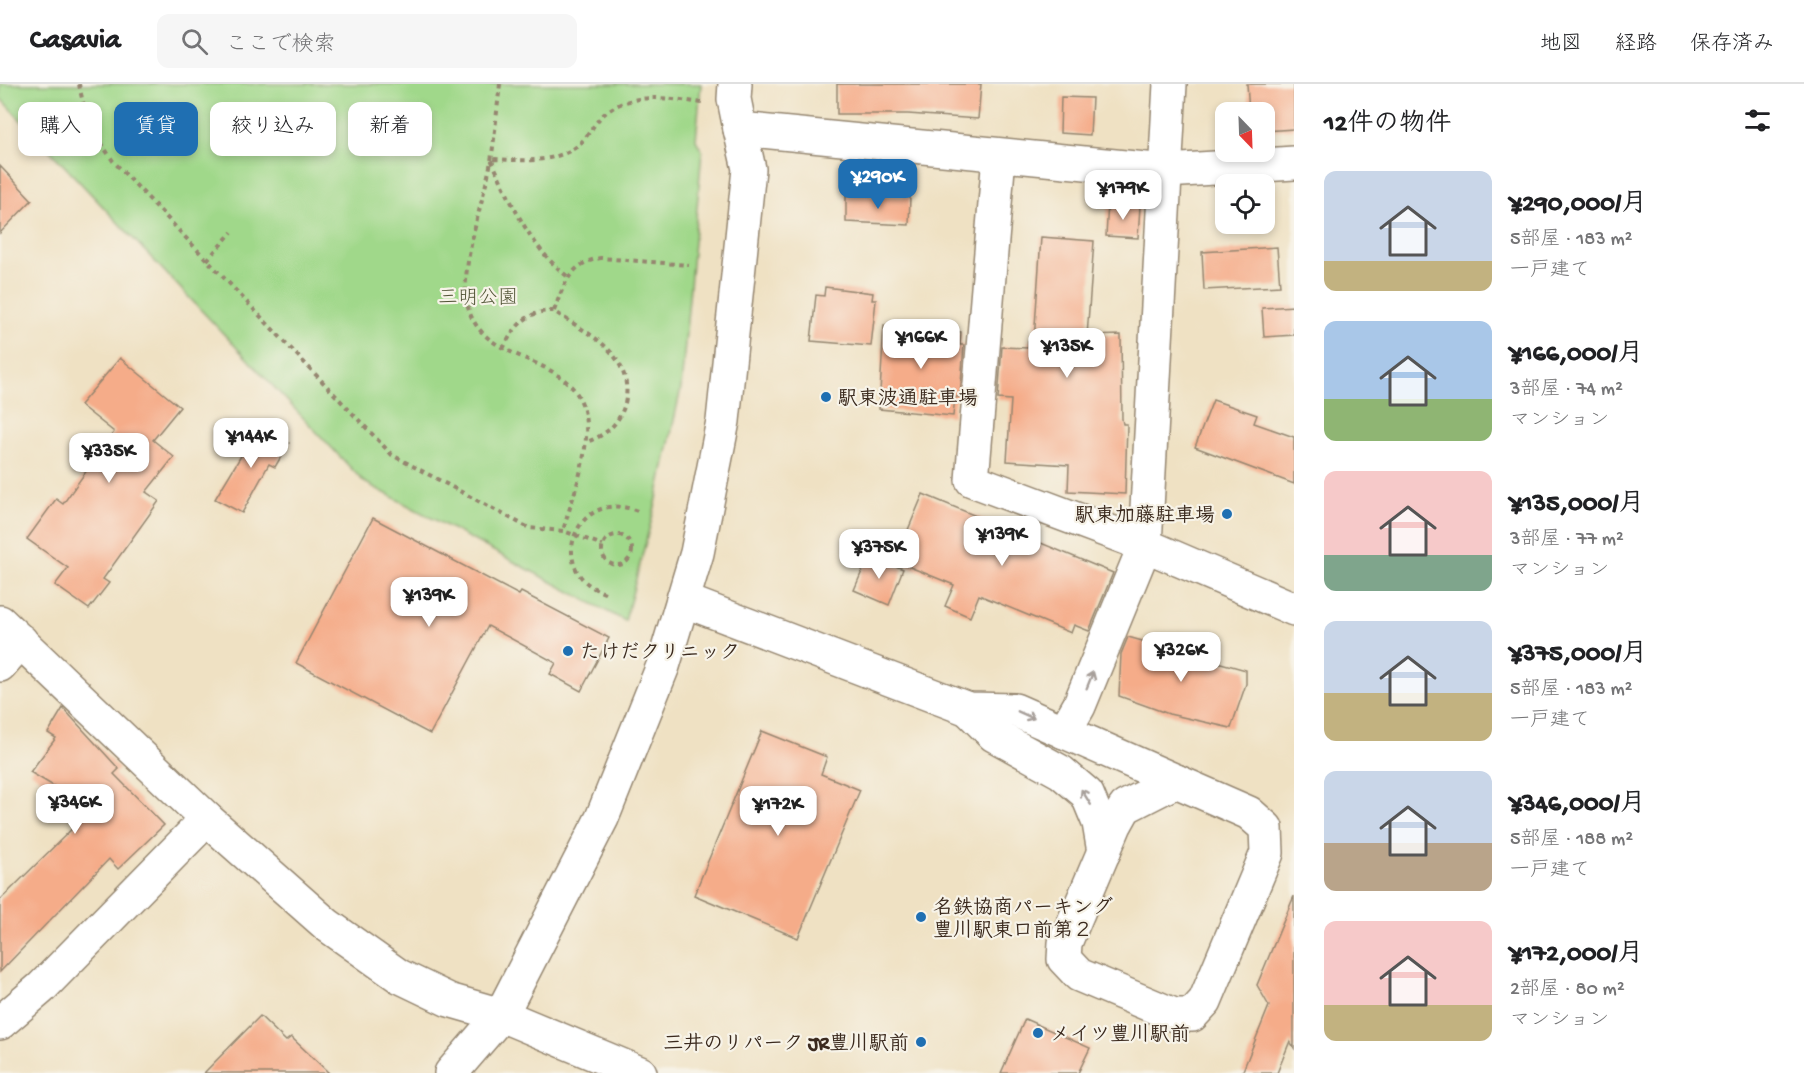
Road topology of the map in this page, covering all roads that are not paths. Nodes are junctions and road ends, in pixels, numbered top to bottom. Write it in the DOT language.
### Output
graph roads {
  1 [pos="1170,84"];
  2 [pos="723,94"];
  3 [pos="740,129"];
  4 [pos="999,156"];
  5 [pos="1294,164"];
  6 [pos="1166,171"];
  7 [pos="1145,545"];
  8 [pos="683,600"];
  9 [pos="1294,609"];
  10 [pos="10,631"];
  11 [pos="0,665"];
  12 [pos="968,709"];
  13 [pos="1064,732"];
  14 [pos="1176,781"];
  15 [pos="207,819"];
  16 [pos="1104,852"];
  17 [pos="501,1015"];
  18 [pos="0,1023"];
  19 [pos="451,1073"];
  20 [pos="640,1073"];
  1 -- 6 [label="street"];
  2 -- 3 [label="street"];
  3 -- 4 [label="street"];
  3 -- 8 [label="street"];
  4 -- 6 [label="street"];
  4 -- 7 [label="street"];
  5 -- 6 [label="street"];
  6 -- 7 [label="street"];
  7 -- 9 [label="street"];
  13 -- 7 [label="street, one-way"];
  8 -- 12 [label="street"];
  8 -- 17 [label="street"];
  10 -- 11 [label="street"];
  10 -- 15 [label="street"];
  12 -- 13 [label="street, one-way"];
  16 -- 12 [label="street, one-way"];
  13 -- 14 [label="street"];
  14 -- 16 [label="street"];
  14 -- 16 [label="street"];
  15 -- 17 [label="street"];
  15 -- 18 [label="street"];
  17 -- 19 [label="street"];
  17 -- 20 [label="street"];
}
